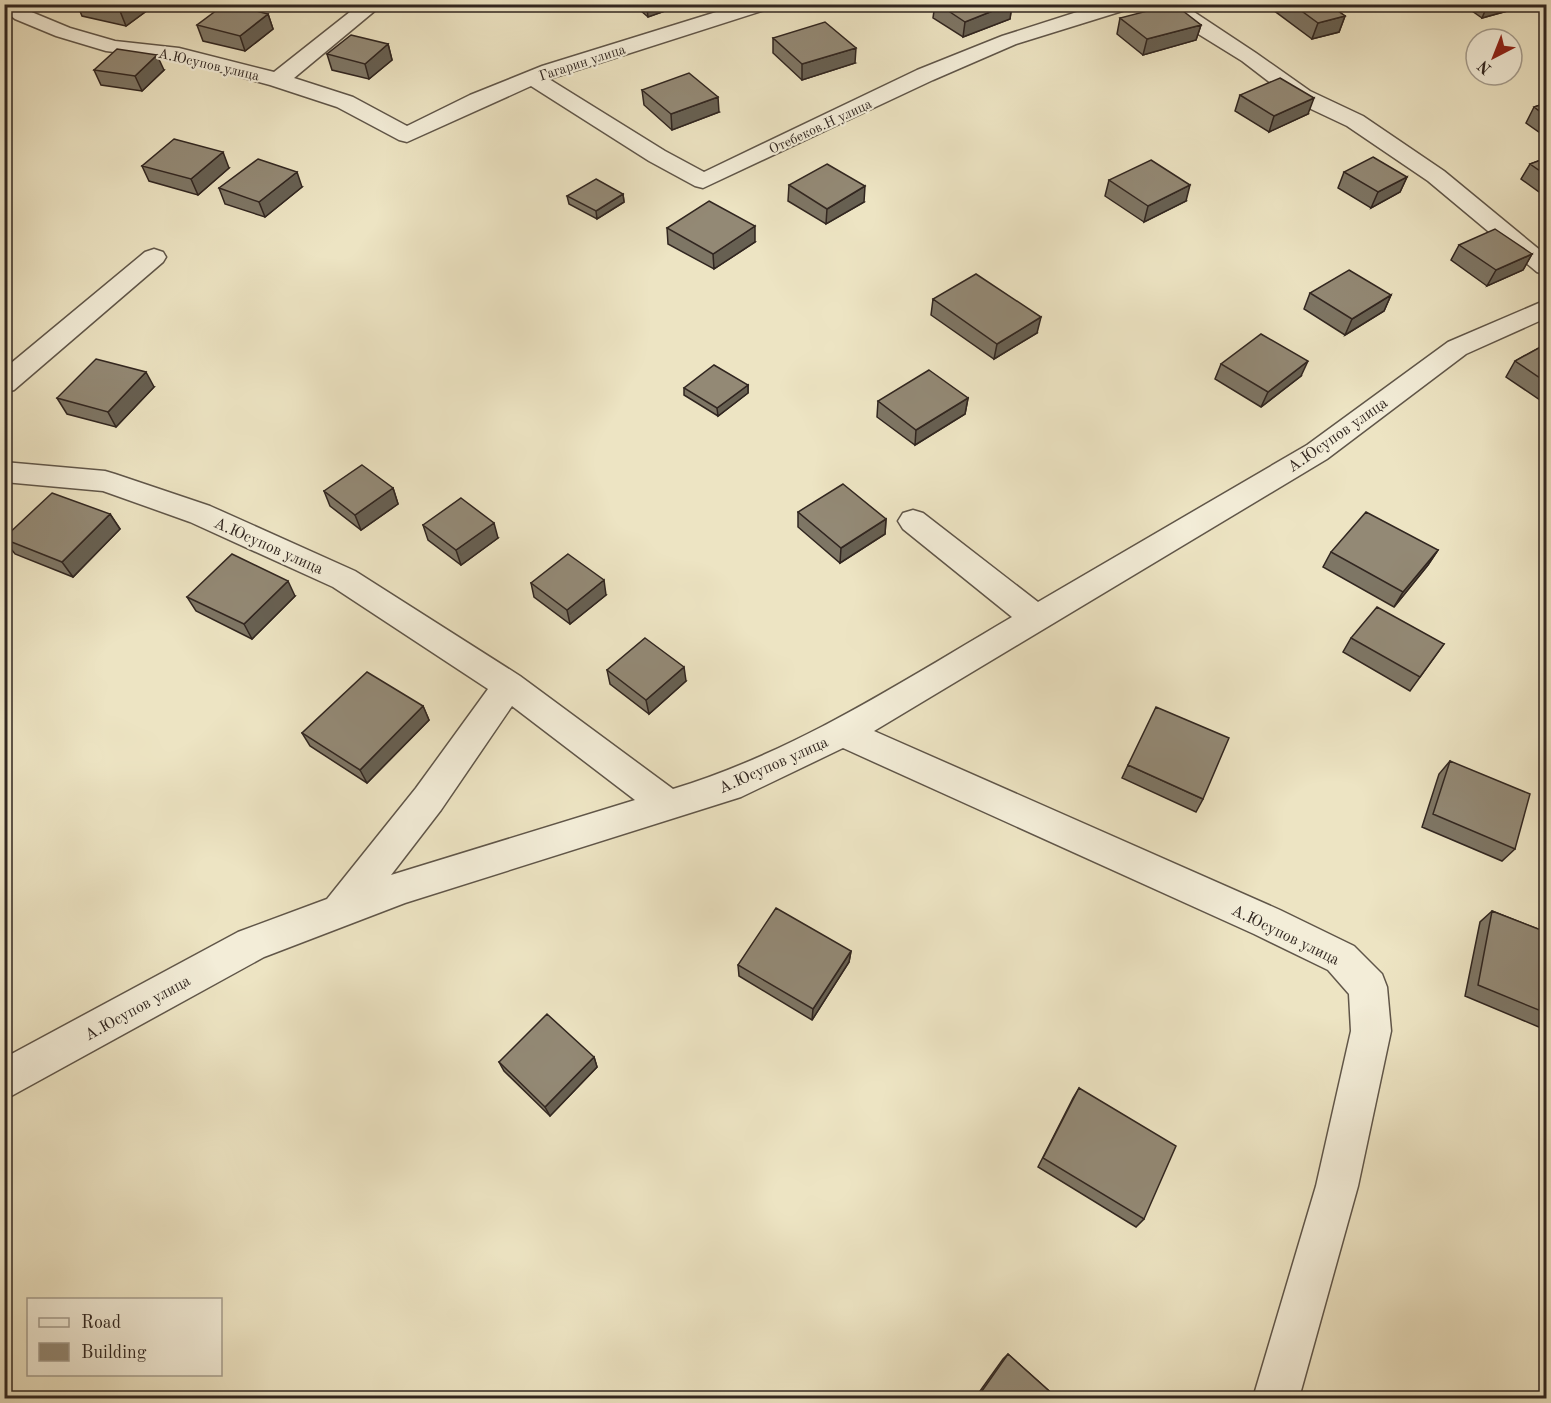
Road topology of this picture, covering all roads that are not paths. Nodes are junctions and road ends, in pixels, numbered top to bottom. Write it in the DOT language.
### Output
graph roads {
  1 [pos="9,4"];
  2 [pos="374,4"];
  3 [pos="764,4"];
  4 [pos="1125,4"];
  5 [pos="1169,4"];
  6 [pos="533,78"];
  7 [pos="278,80"];
  8 [pos="407,135"];
  9 [pos="154,257"];
  10 [pos="1546,267"];
  11 [pos="1546,308"];
  12 [pos="4,384"];
  13 [pos="4,472"];
  14 [pos="914,521"];
  15 [pos="1034,617"];
  16 [pos="508,685"];
  17 [pos="843,733"];
  18 [pos="669,806"];
  19 [pos="337,912"];
  20 [pos="4,1080"];
  21 [pos="1276,1398"];
  1 -- 7 [label="street, А.Юсупов улица"];
  2 -- 7 [label="street"];
  3 -- 6 [label="street, Гагарин улица"];
  4 -- 6 [label="street, Отебеков.Н улица"];
  5 -- 10 [label="street"];
  6 -- 8 [label="street, Гагарин улица"];
  7 -- 8 [label="street, А.Юсупов улица"];
  9 -- 12 [label="street"];
  11 -- 15 [label="street, А.Юсупов улица"];
  13 -- 16 [label="street, А.Юсупов улица"];
  14 -- 15 [label="street"];
  15 -- 17 [label="street, А.Юсупов улица"];
  16 -- 18 [label="street, А.Юсупов улица"];
  16 -- 19 [label="street, А.Юсупов улица"];
  17 -- 18 [label="street, А.Юсупов улица"];
  17 -- 21 [label="street, А.Юсупов улица"];
  18 -- 19 [label="street, А.Юсупов улица"];
  19 -- 20 [label="street, А.Юсупов улица"];
}
